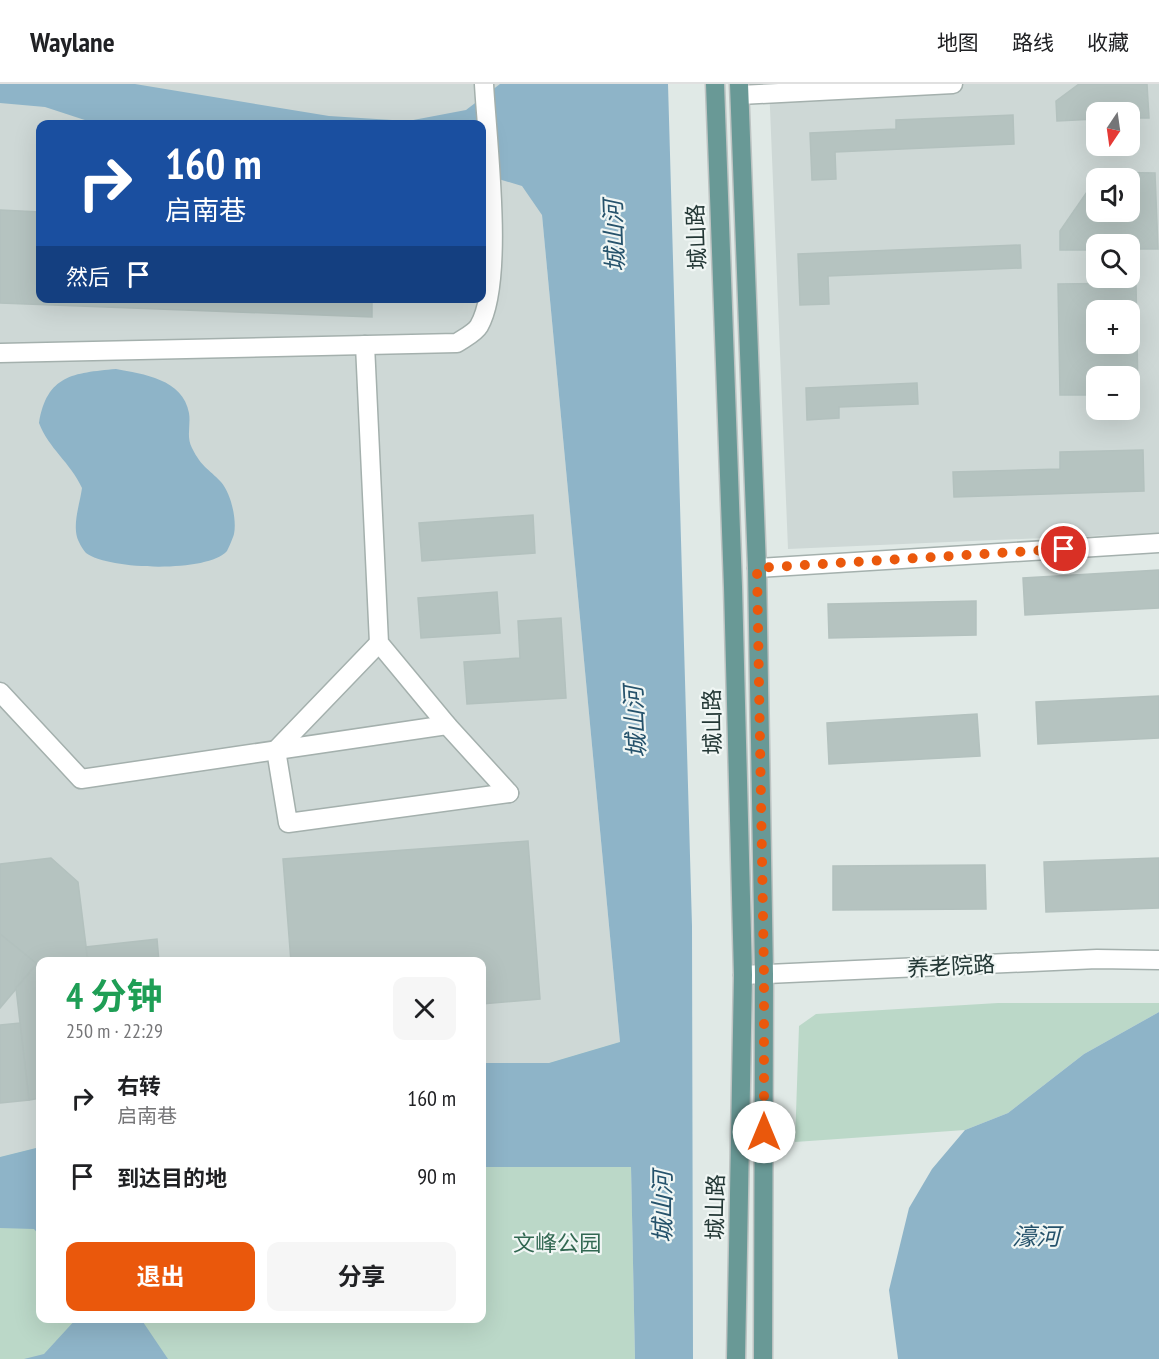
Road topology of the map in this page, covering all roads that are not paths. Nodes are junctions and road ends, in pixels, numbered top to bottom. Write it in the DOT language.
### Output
graph roads {
  1 [pos="484,84"];
  2 [pos="715,84"];
  3 [pos="952,84"];
  4 [pos="740,89"];
  5 [pos="365,345"];
  6 [pos="0,353"];
  7 [pos="1159,543"];
  8 [pos="757,568"];
  9 [pos="379,643"];
  10 [pos="0,693"];
  11 [pos="447,725"];
  12 [pos="276,750"];
  13 [pos="1159,960"];
  14 [pos="764,974"];
  15 [pos="743,975"];
  16 [pos="736,1359"];
  17 [pos="763,1359"];
  1 -- 5 [label="street"];
  2 -- 15 [label="main road, 城山路"];
  3 -- 4 [label="street"];
  4 -- 8 [label="main road"];
  5 -- 6 [label="street"];
  5 -- 9 [label="street"];
  7 -- 8 [label="street"];
  8 -- 14 [label="main road"];
  9 -- 11 [label="street"];
  9 -- 12 [label="street"];
  10 -- 12 [label="street"];
  11 -- 12 [label="street"];
  11 -- 12 [label="street"];
  13 -- 14 [label="street, 养老院路"];
  14 -- 15 [label="street, 养老院路"];
  14 -- 17 [label="main road"];
  15 -- 16 [label="main road, 城山路"];
}
